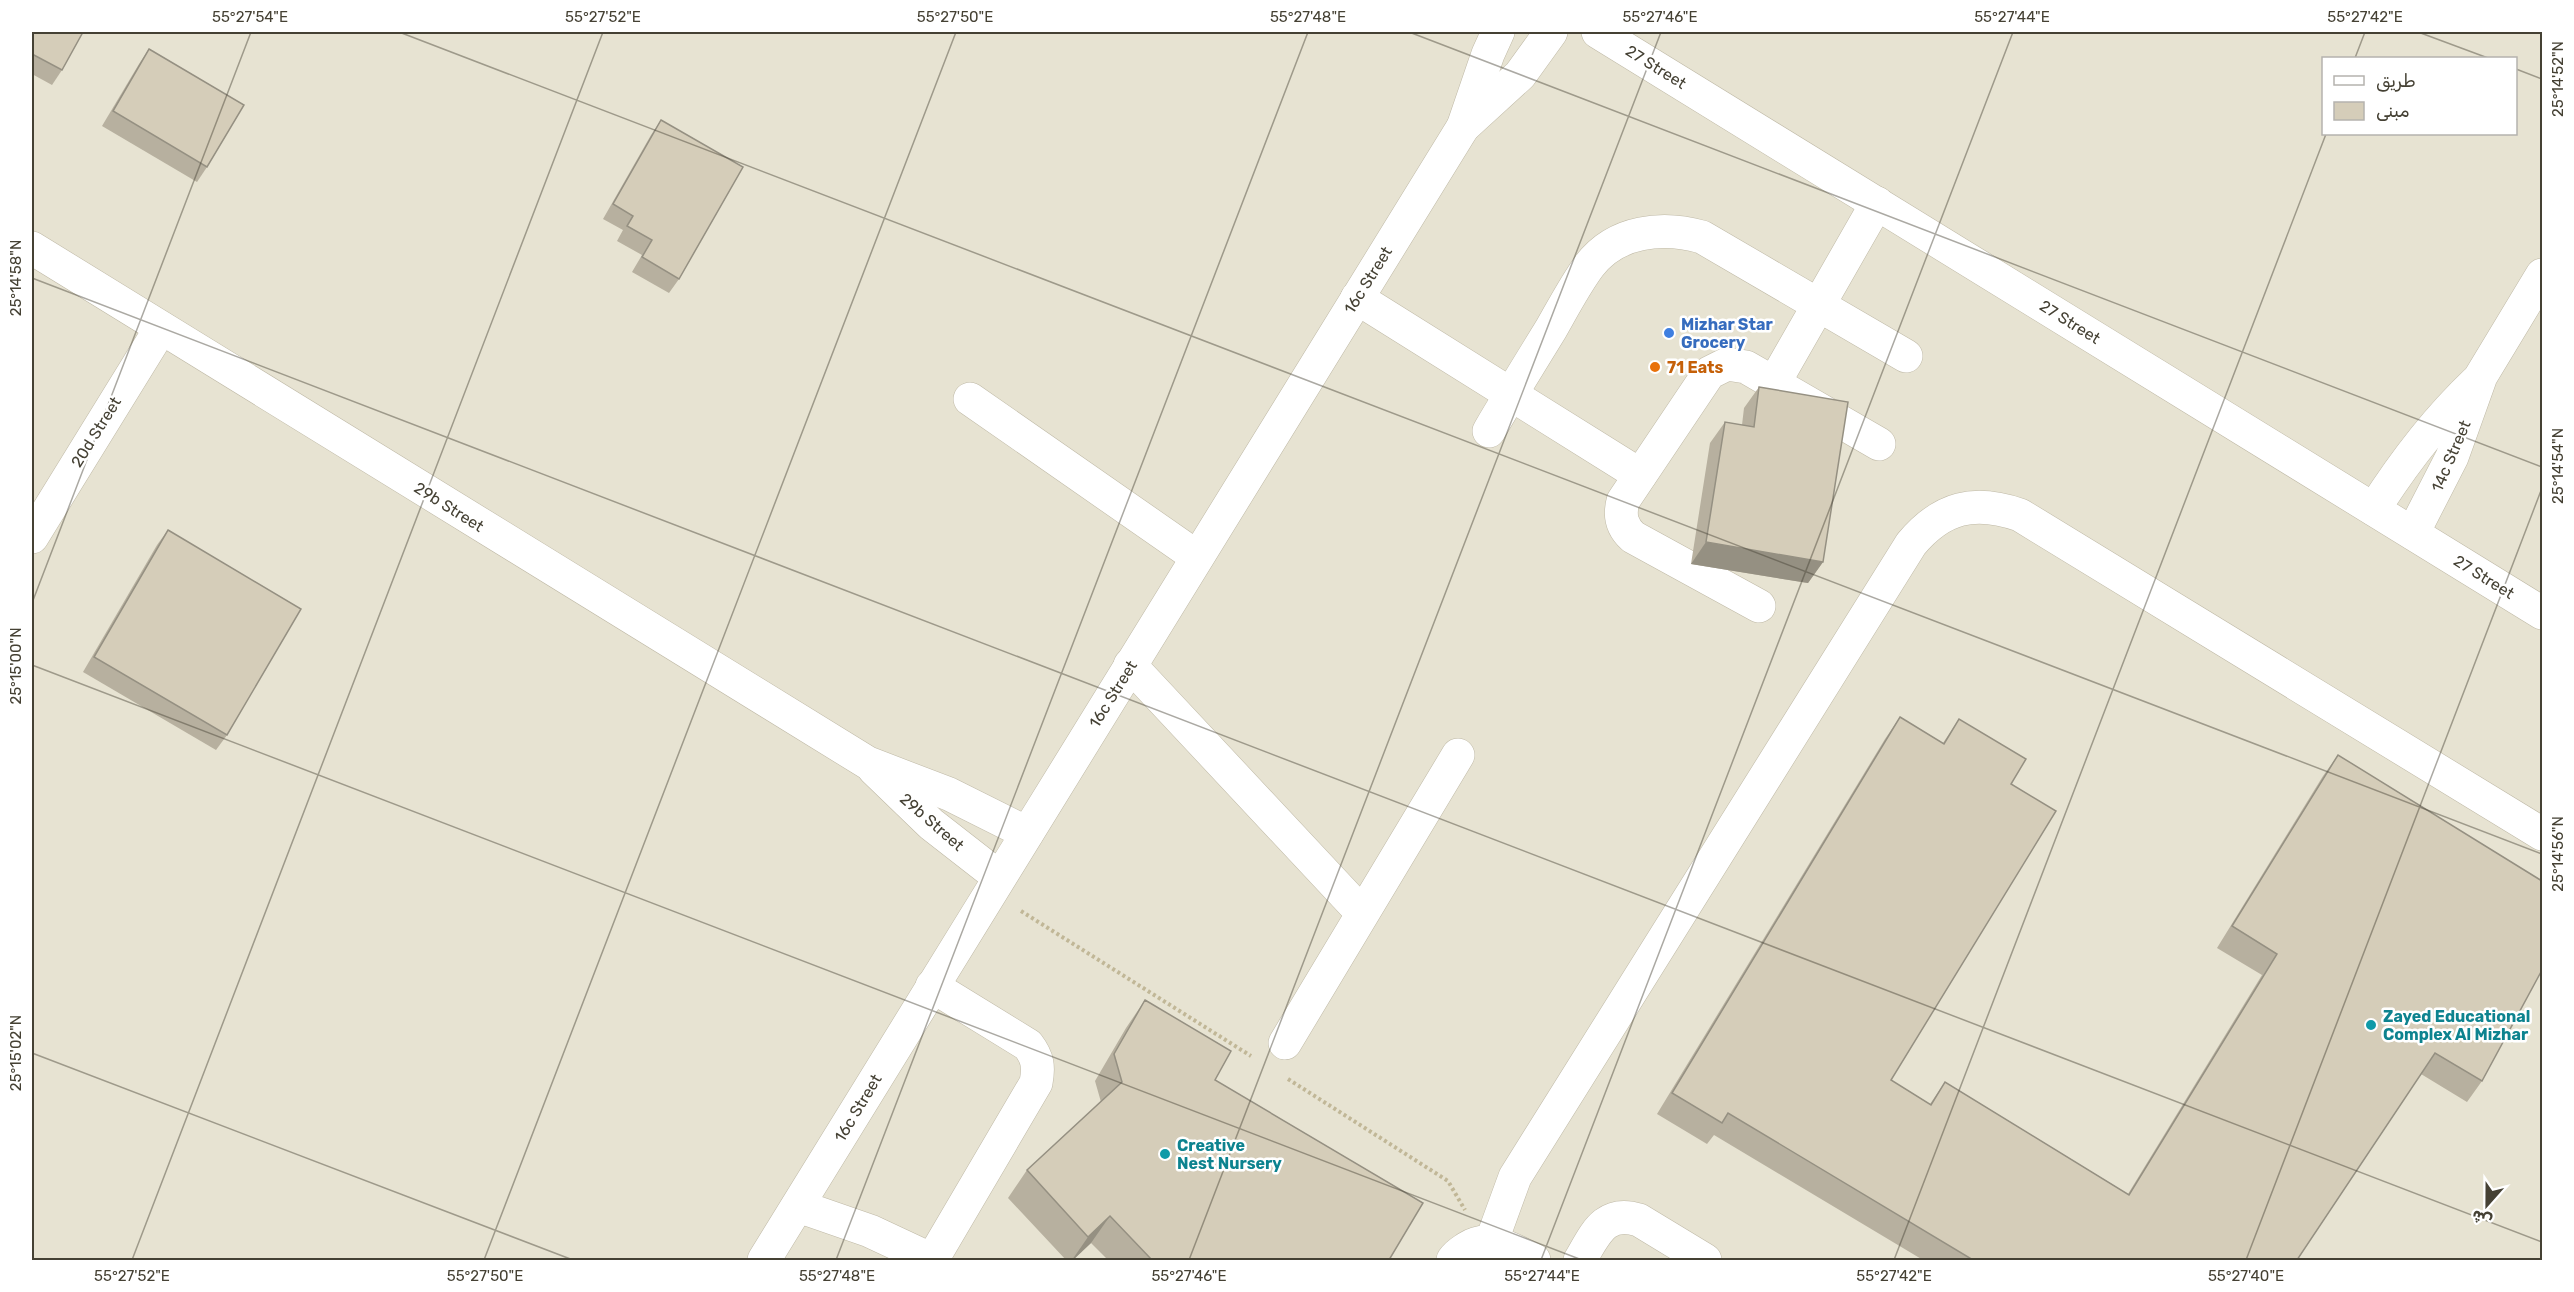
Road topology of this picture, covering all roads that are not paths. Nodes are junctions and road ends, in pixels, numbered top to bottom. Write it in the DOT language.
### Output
graph roads {
  1 [pos="1498,32"];
  2 [pos="1551,32"];
  3 [pos="1598,32"];
  4 [pos="1462,127"];
  5 [pos="1877,204"];
  6 [pos="32,248"];
  7 [pos="2542,275"];
  8 [pos="1357,298"];
  9 [pos="1819,305"];
  10 [pos="161,328"];
  11 [pos="1906,356"];
  12 [pos="2481,376"];
  13 [pos="1774,383"];
  14 [pos="1511,394"];
  15 [pos="970,399"];
  16 [pos="1489,431"];
  17 [pos="1879,444"];
  18 [pos="1640,475"];
  19 [pos="2374,509"];
  20 [pos="2413,533"];
  21 [pos="32,537"];
  22 [pos="1197,557"];
  23 [pos="1759,606"];
  24 [pos="2542,613"];
  25 [pos="1130,665"];
  26 [pos="1458,755"];
  27 [pos="868,763"];
  28 [pos="1027,832"];
  29 [pos="2542,834"];
  30 [pos="995,884"];
  31 [pos="1362,913"];
  32 [pos="932,986"];
  33 [pos="1273,1052"];
  34 [pos="798,1206"];
  35 [pos="1473,1248"];
  36 [pos="764,1260"];
  37 [pos="932,1260"];
  38 [pos="1534,1260"];
  39 [pos="1580,1260"];
  40 [pos="1705,1260"];
  1 -- 4 [label="street, 16c Street"];
  2 -- 4 [label="street, 16c Street"];
  3 -- 5 [label="street, 27 Street"];
  4 -- 8 [label="street, 16c Street"];
  5 -- 9 [label="street"];
  5 -- 19 [label="street, 27 Street"];
  6 -- 10 [label="street, 29b Street"];
  7 -- 12 [label="street, 14c Street"];
  8 -- 14 [label="street"];
  8 -- 22 [label="street, 16c Street"];
  9 -- 11 [label="street"];
  9 -- 13 [label="street"];
  9 -- 14 [label="street"];
  10 -- 21 [label="street, 20d Street"];
  10 -- 27 [label="street, 29b Street"];
  12 -- 19 [label="street, 14c Street"];
  12 -- 20 [label="street, 14c Street"];
  13 -- 17 [label="street"];
  13 -- 18 [label="street"];
  14 -- 16 [label="street"];
  14 -- 18 [label="street"];
  15 -- 22 [label="street"];
  18 -- 23 [label="street"];
  19 -- 20 [label="street, 27 Street"];
  20 -- 24 [label="street, 27 Street"];
  22 -- 25 [label="street, 16c Street"];
  25 -- 28 [label="street, 16c Street"];
  25 -- 31 [label="street"];
  26 -- 31 [label="street"];
  27 -- 28 [label="street, 29b Street"];
  27 -- 30 [label="street, 29b Street"];
  28 -- 30 [label="street, 16c Street"];
  29 -- 35 [label="street"];
  30 -- 32 [label="street, 16c Street"];
  31 -- 33 [label="street"];
  32 -- 34 [label="street, 16c Street"];
  32 -- 37 [label="street"];
  34 -- 36 [label="street, 16c Street"];
  34 -- 37 [label="street"];
  35 -- 38 [label="street"];
  39 -- 40 [label="street"];
}
